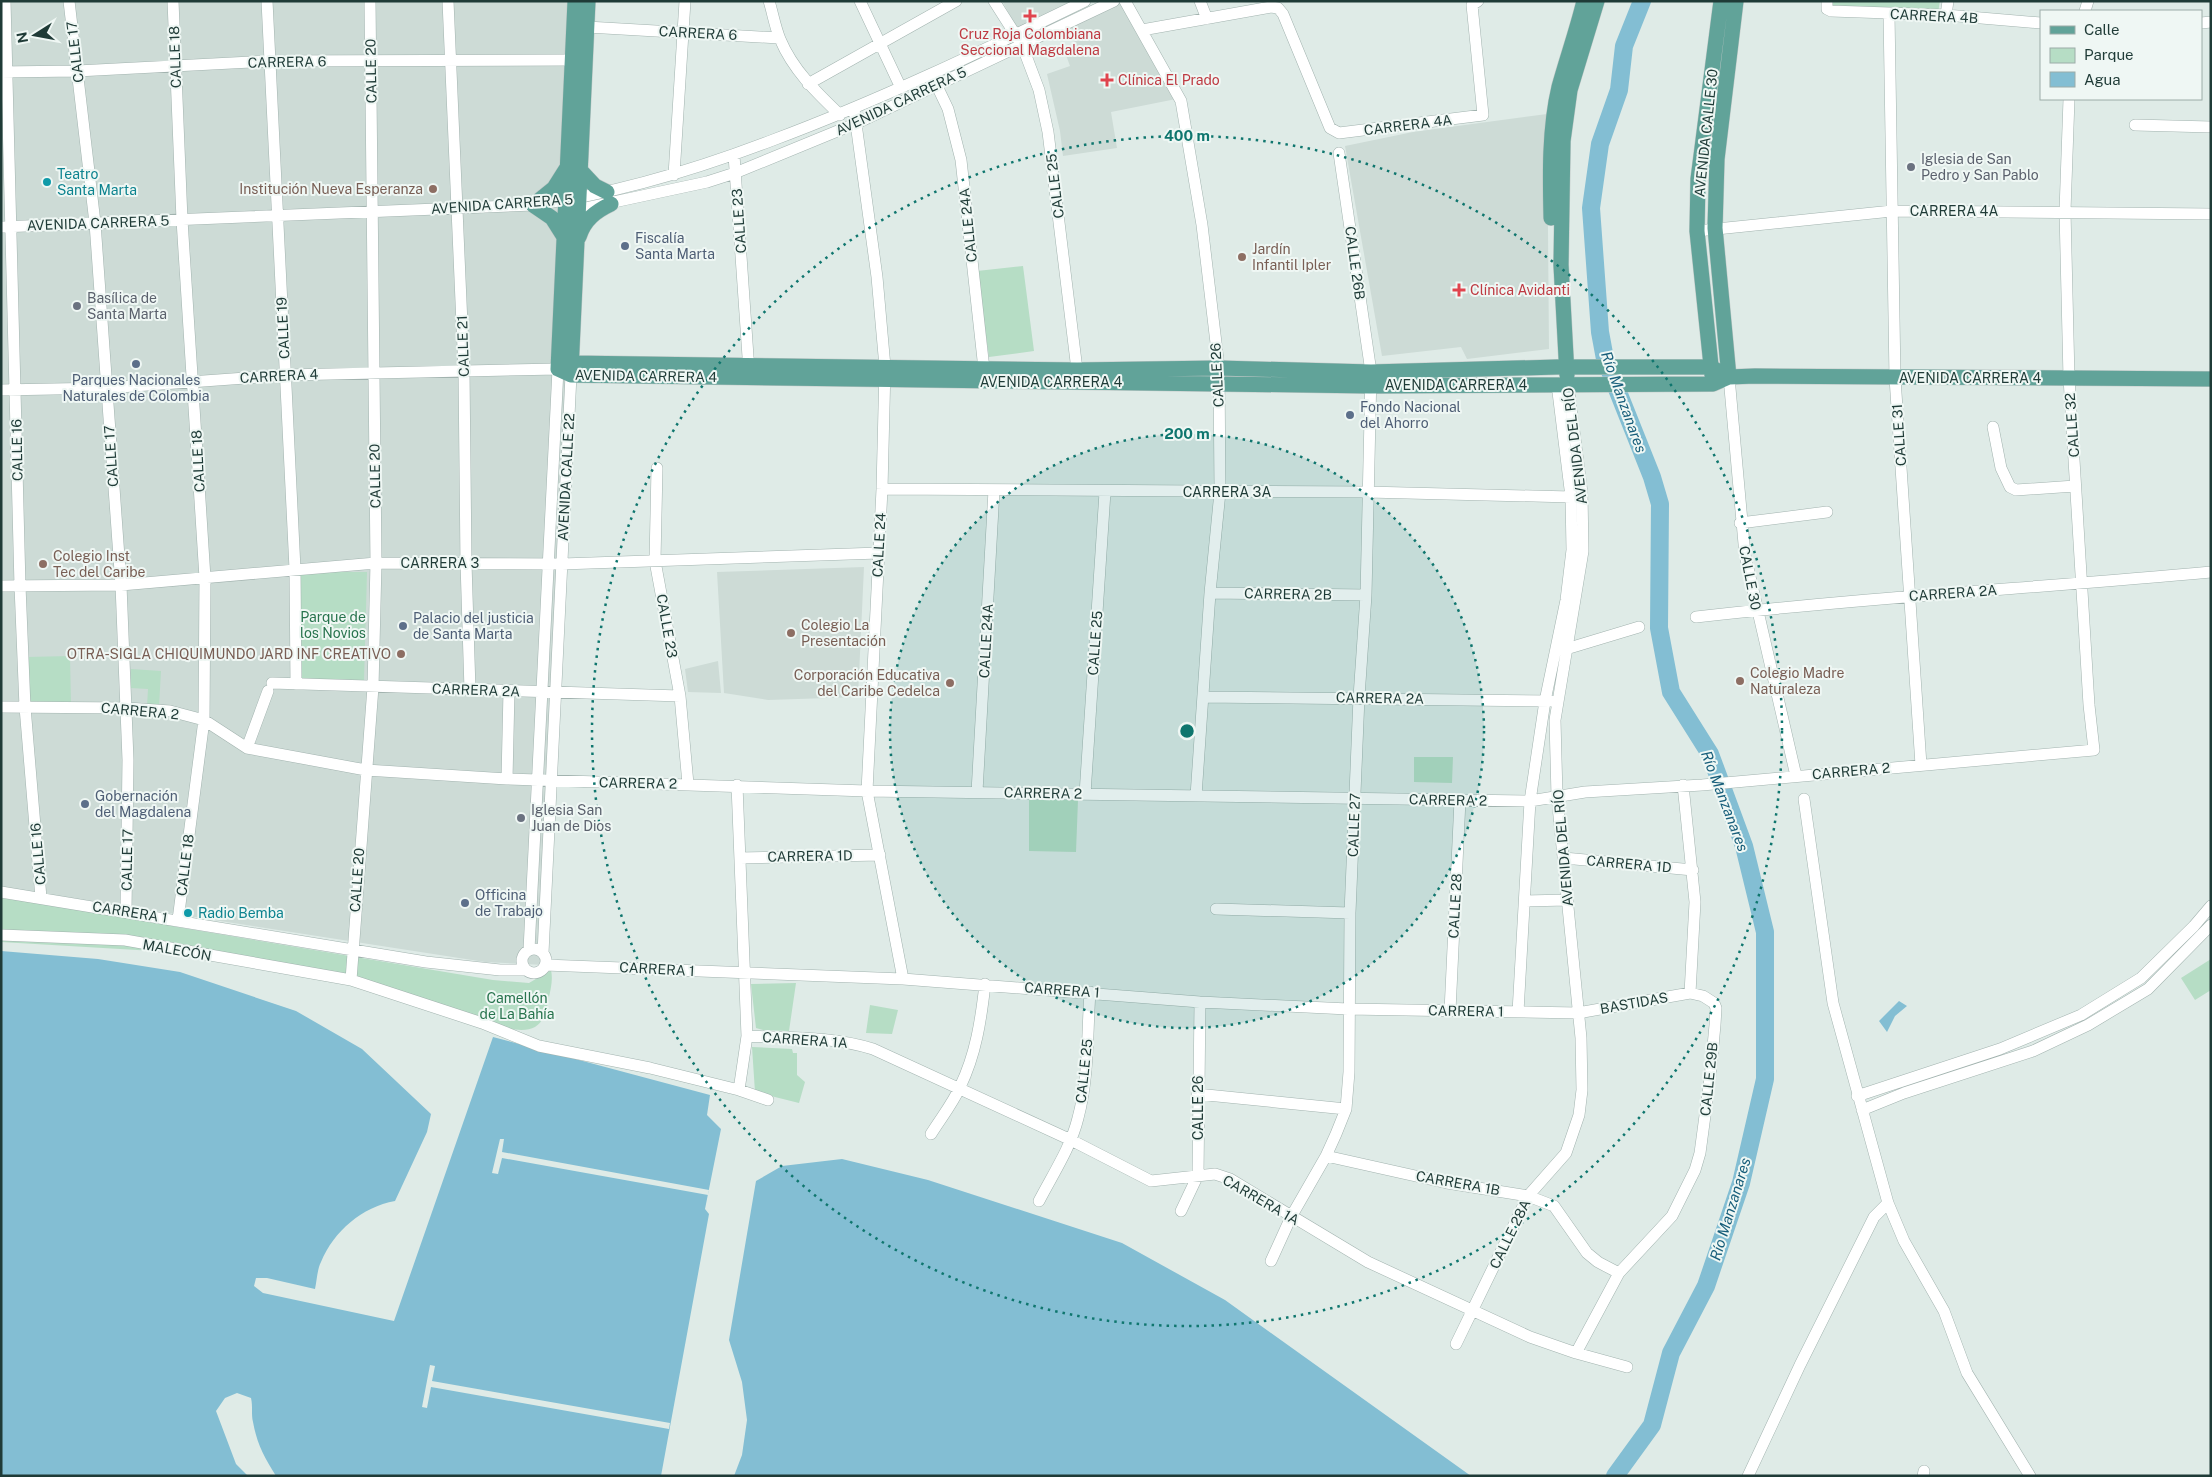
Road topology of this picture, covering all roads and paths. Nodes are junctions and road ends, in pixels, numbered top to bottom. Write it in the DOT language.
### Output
graph roads {
  1 [pos="5,1"];
  2 [pos="69,1"];
  3 [pos="173,1"];
  4 [pos="267,1"];
  5 [pos="370,1"];
  6 [pos="448,1"];
  7 [pos="576,1"];
  8 [pos="588,1"];
  9 [pos="684,1"];
  10 [pos="769,1"];
  11 [pos="860,1"];
  12 [pos="956,1"];
  13 [pos="994,1"];
  14 [pos="1085,1"];
  15 [pos="1114,1"];
  16 [pos="1125,1"];
  17 [pos="1200,1"];
  18 [pos="1584,1"];
  19 [pos="1597,1"];
  20 [pos="1721,1"];
  21 [pos="1736,1"];
  22 [pos="1948,1"];
  23 [pos="1471,2"];
  24 [pos="1827,5"];
  25 [pos="1889,14"];
  26 [pos="1946,15"];
  27 [pos="1207,18"];
  28 [pos="2040,23"];
  29 [pos="587,27"];
  30 [pos="1142,30"];
  31 [pos="683,32"];
  32 [pos="1016,35"];
  33 [pos="780,38"];
  34 [pos="880,45"];
  35 [pos="1022,45"];
  36 [pos="371,60"];
  37 [pos="450,60"];
  38 [pos="573,60"];
  39 [pos="271,62"];
  40 [pos="176,65"];
  41 [pos="77,71"];
  42 [pos="4,72"];
  43 [pos="808,84"];
  44 [pos="937,86"];
  45 [pos="900,88"];
  46 [pos="2069,100"];
  47 [pos="854,110"];
  48 [pos="840,115"];
  49 [pos="857,123"];
  50 [pos="2135,125"];
  51 [pos="2211,127"];
  52 [pos="1338,153"];
  53 [pos="734,155"];
  54 [pos="574,168"];
  55 [pos="736,172"];
  56 [pos="674,175"];
  57 [pos="609,198"];
  58 [pos="532,205"];
  59 [pos="572,205"];
  60 [pos="457,208"];
  61 [pos="1892,211"];
  62 [pos="2065,211"];
  63 [pos="373,212"];
  64 [pos="2211,214"];
  65 [pos="277,216"];
  66 [pos="182,220"];
  67 [pos="95,223"];
  68 [pos="6,227"];
  69 [pos="1715,228"];
  70 [pos="1698,231"];
  71 [pos="570,240"];
  72 [pos="1708,339"];
  73 [pos="1561,367"];
  74 [pos="1689,367"];
  75 [pos="1711,367"];
  76 [pos="1219,368"];
  77 [pos="567,369"];
  78 [pos="984,369"];
  79 [pos="464,371"];
  80 [pos="749,371"];
  81 [pos="374,372"];
  82 [pos="885,374"];
  83 [pos="286,375"];
  84 [pos="1078,376"];
  85 [pos="1728,377"];
  86 [pos="1895,378"];
  87 [pos="2069,378"];
  88 [pos="1371,379"];
  89 [pos="2211,379"];
  90 [pos="193,382"];
  91 [pos="1218,384"];
  92 [pos="1562,384"];
  93 [pos="1713,384"];
  94 [pos="106,388"];
  95 [pos="1,390"];
  96 [pos="16,390"];
  97 [pos="1993,427"];
  98 [pos="657,468"];
  99 [pos="2076,486"];
  100 [pos="882,489"];
  101 [pos="994,490"];
  102 [pos="1105,492"];
  103 [pos="1220,492"];
  104 [pos="1366,492"];
  105 [pos="1572,497"];
  106 [pos="1827,512"];
  107 [pos="1740,522"];
  108 [pos="879,553"];
  109 [pos="655,561"];
  110 [pos="376,563"];
  111 [pos="466,563"];
  112 [pos="548,563"];
  113 [pos="562,564"];
  114 [pos="295,568"];
  115 [pos="2211,572"];
  116 [pos="205,578"];
  117 [pos="2082,584"];
  118 [pos="120,585"];
  119 [pos="1,586"];
  120 [pos="20,586"];
  121 [pos="1210,593"];
  122 [pos="1366,595"];
  123 [pos="1911,596"];
  124 [pos="1756,610"];
  125 [pos="1696,617"];
  126 [pos="1639,627"];
  127 [pos="1566,649"];
  128 [pos="296,684"];
  129 [pos="373,687"];
  130 [pos="470,690"];
  131 [pos="509,691"];
  132 [pos="542,692"];
  133 [pos="556,692"];
  134 [pos="680,696"];
  135 [pos="1203,697"];
  136 [pos="1359,697"];
  137 [pos="1558,700"];
  138 [pos="1544,701"];
  139 [pos="1,707"];
  140 [pos="25,707"];
  141 [pos="127,708"];
  142 [pos="204,720"];
  143 [pos="247,748"];
  144 [pos="2094,750"];
  145 [pos="1921,765"];
  146 [pos="366,770"];
  147 [pos="1796,776"];
  148 [pos="507,779"];
  149 [pos="538,780"];
  150 [pos="551,781"];
  151 [pos="688,784"];
  152 [pos="737,785"];
  153 [pos="1683,785"];
  154 [pos="867,791"];
  155 [pos="977,792"];
  156 [pos="1085,794"];
  157 [pos="1196,796"];
  158 [pos="1557,796"];
  159 [pos="1804,798"];
  160 [pos="1355,799"];
  161 [pos="1460,800"];
  162 [pos="1530,801"];
  163 [pos="880,855"];
  164 [pos="740,858"];
  165 [pos="1564,858"];
  166 [pos="1693,870"];
  167 [pos="1,892"];
  168 [pos="41,898"];
  169 [pos="1568,900"];
  170 [pos="1525,901"];
  171 [pos="2211,906"];
  172 [pos="1216,909"];
  173 [pos="126,912"];
  174 [pos="1350,913"];
  175 [pos="178,920"];
  176 [pos="2211,925"];
  177 [pos="1,934"];
  178 [pos="352,949"];
  179 [pos="529,950"];
  180 [pos="543,953"];
  181 [pos="545,965"];
  182 [pos="525,970"];
  183 [pos="744,973"];
  184 [pos="903,979"];
  185 [pos="350,980"];
  186 [pos="985,984"];
  187 [pos="1090,992"];
  188 [pos="1690,993"];
  189 [pos="2112,997"];
  190 [pos="1200,1002"];
  191 [pos="2118,1008"];
  192 [pos="1348,1009"];
  193 [pos="1450,1011"];
  194 [pos="1518,1012"];
  195 [pos="1578,1012"];
  196 [pos="747,1036"];
  197 [pos="960,1088"];
  198 [pos="739,1090"];
  199 [pos="1197,1094"];
  200 [pos="1857,1096"];
  201 [pos="768,1100"];
  202 [pos="1346,1109"];
  203 [pos="1862,1110"];
  204 [pos="931,1134"];
  205 [pos="1071,1140"];
  206 [pos="1326,1156"];
  207 [pos="1198,1175"];
  208 [pos="1528,1196"];
  209 [pos="1039,1201"];
  210 [pos="1888,1203"];
  211 [pos="1181,1212"];
  212 [pos="1291,1218"];
  213 [pos="1271,1261"];
  214 [pos="1619,1273"];
  215 [pos="1472,1310"];
  216 [pos="1456,1344"];
  217 [pos="1576,1353"];
  218 [pos="1627,1367"];
  219 [pos="1748,1476"];
  220 [pos="2031,1476"];
  1 -- 42 [label="street, CALLE 16"];
  2 -- 41 [label="street, CALLE 17"];
  3 -- 40 [label="street, CALLE 18"];
  4 -- 39 [label="street, CALLE 19"];
  5 -- 36 [label="street, CALLE 20"];
  6 -- 37 [label="street, CALLE 21"];
  7 -- 38 [label="main road, AVENIDA CALLE 22"];
  8 -- 29 [label="main road, AVENIDA CALLE 22"];
  9 -- 31 [label="street"];
  10 -- 33 [label="street"];
  11 -- 34 [label="street"];
  12 -- 34 [label="street"];
  13 -- 32 [label="street, CALLE 25"];
  14 -- 32 [label="street, AVENIDA CARRERA 5"];
  15 -- 35 [label="street, AVENIDA CARRERA 5"];
  16 -- 30 [label="street, CALLE 26"];
  17 -- 27 [label="street"];
  18 -- 73 [label="main road, AVENIDA DEL RÍO"];
  19 -- 73 [label="main road, AVENIDA DEL RÍO"];
  20 -- 70 [label="main road, AVENIDA CALLE 30"];
  21 -- 69 [label="main road, AVENIDA CALLE 30"];
  22 -- 26 [label="street"];
  23 -- 27 [label="street, CARRERA 4A"];
  24 -- 25 [label="street, CARRERA 4B"];
  25 -- 26 [label="street, CARRERA 4B"];
  25 -- 61 [label="street, CALLE 31"];
  26 -- 28 [label="street, CARRERA 4B"];
  27 -- 30 [label="street"];
  29 -- 31 [label="street, CARRERA 6"];
  29 -- 54 [label="main road, AVENIDA CALLE 22"];
  30 -- 76 [label="street, CALLE 26"];
  31 -- 33 [label="street, CARRERA 6"];
  31 -- 56 [label="street"];
  32 -- 35 [label="street, CALLE 25"];
  32 -- 45 [label="street, AVENIDA CARRERA 5"];
  33 -- 43 [label="street"];
  34 -- 43 [label="street"];
  34 -- 45 [label="street"];
  35 -- 44 [label="street, AVENIDA CARRERA 5"];
  35 -- 84 [label="street, CALLE 25"];
  36 -- 37 [label="street, CARRERA 6"];
  36 -- 39 [label="street, CARRERA 6"];
  36 -- 63 [label="street, CALLE 20"];
  37 -- 38 [label="street, CARRERA 6"];
  37 -- 60 [label="street, CALLE 21"];
  38 -- 54 [label="main road, AVENIDA CALLE 22"];
  39 -- 40 [label="street, CARRERA 6"];
  39 -- 65 [label="street, CALLE 19"];
  40 -- 41 [label="street, CARRERA 6"];
  40 -- 66 [label="street, CALLE 18"];
  41 -- 42 [label="street, CARRERA 6"];
  41 -- 67 [label="street, CALLE 17"];
  42 -- 68 [label="street, CALLE 16"];
  43 -- 48 [label="street"];
  44 -- 49 [label="street, AVENIDA CARRERA 5"];
  44 -- 78 [label="street, CALLE 24A"];
  45 -- 47 [label="street, AVENIDA CARRERA 5"];
  46 -- 62 [label="street, CALLE 32"];
  47 -- 48 [label="street, AVENIDA CARRERA 5"];
  47 -- 49 [label="street, CALLE 24"];
  48 -- 53 [label="street, AVENIDA CARRERA 5"];
  49 -- 55 [label="street, AVENIDA CARRERA 5"];
  49 -- 82 [label="street, CALLE 24"];
  50 -- 51 [label="street"];
  52 -- 88 [label="street, CALLE 26B"];
  53 -- 55 [label="street, CALLE 23"];
  53 -- 56 [label="street, AVENIDA CARRERA 5"];
  54 -- 57 [label="main road"];
  54 -- 58 [label="main road"];
  54 -- 59 [label="main road, AVENIDA CALLE 22"];
  55 -- 57 [label="street, AVENIDA CARRERA 5"];
  55 -- 80 [label="street, CALLE 23"];
  56 -- 57 [label="street, AVENIDA CARRERA 5"];
  57 -- 59 [label="street, AVENIDA CARRERA 5"];
  57 -- 71 [label="main road"];
  58 -- 59 [label="street, AVENIDA CARRERA 5"];
  58 -- 60 [label="street, AVENIDA CARRERA 5"];
  58 -- 71 [label="main road"];
  59 -- 71 [label="main road, AVENIDA CALLE 22"];
  60 -- 63 [label="street, AVENIDA CARRERA 5"];
  60 -- 79 [label="street, CALLE 21"];
  61 -- 62 [label="street, CARRERA 4A"];
  61 -- 69 [label="street, CARRERA 4A"];
  61 -- 86 [label="street, CALLE 31"];
  62 -- 64 [label="street, CARRERA 4A"];
  62 -- 87 [label="street, CALLE 32"];
  63 -- 65 [label="street, AVENIDA CARRERA 5"];
  63 -- 81 [label="street, CALLE 20"];
  65 -- 66 [label="street, AVENIDA CARRERA 5"];
  65 -- 83 [label="street, CALLE 19"];
  66 -- 67 [label="street, AVENIDA CARRERA 5"];
  66 -- 90 [label="street, CALLE 18"];
  67 -- 68 [label="street, AVENIDA CARRERA 5"];
  67 -- 94 [label="street, CALLE 17"];
  68 -- 96 [label="street, CALLE 16"];
  69 -- 70 [label="street, CARRERA 4A"];
  69 -- 85 [label="main road, AVENIDA CALLE 30"];
  70 -- 72 [label="main road, AVENIDA CALLE 30"];
  71 -- 77 [label="main road, AVENIDA CALLE 22"];
  72 -- 74 [label="main road"];
  72 -- 75 [label="main road, AVENIDA CALLE 30"];
  73 -- 74 [label="main road, AVENIDA CARRERA 4"];
  73 -- 88 [label="main road, AVENIDA CARRERA 4"];
  73 -- 92 [label="main road, AVENIDA DEL RÍO"];
  74 -- 75 [label="main road, AVENIDA CARRERA 4"];
  75 -- 85 [label="main road"];
  75 -- 93 [label="main road, AVENIDA CALLE 30"];
  76 -- 84 [label="main road, AVENIDA CARRERA 4"];
  76 -- 88 [label="main road, AVENIDA CARRERA 4"];
  76 -- 91 [label="street, CALLE 26"];
  77 -- 79 [label="street, CARRERA 4"];
  77 -- 80 [label="main road, AVENIDA CARRERA 4"];
  77 -- 112 [label="street, AVENIDA CALLE 22"];
  77 -- 113 [label="street, AVENIDA CALLE 22"];
  78 -- 82 [label="main road, AVENIDA CARRERA 4"];
  78 -- 84 [label="main road, AVENIDA CARRERA 4"];
  79 -- 81 [label="street, CARRERA 4"];
  79 -- 111 [label="street, CALLE 21"];
  80 -- 82 [label="main road, AVENIDA CARRERA 4"];
  81 -- 83 [label="street, CARRERA 4"];
  81 -- 110 [label="street, CALLE 20"];
  82 -- 84 [label="main road, AVENIDA CARRERA 4"];
  82 -- 100 [label="street, CALLE 24"];
  83 -- 90 [label="street, CARRERA 4"];
  83 -- 114 [label="street, CALLE 19"];
  84 -- 91 [label="main road, AVENIDA CARRERA 4"];
  85 -- 86 [label="main road, AVENIDA CARRERA 4"];
  85 -- 93 [label="main road, AVENIDA CARRERA 4"];
  85 -- 107 [label="street, CALLE 30"];
  86 -- 87 [label="main road, AVENIDA CARRERA 4"];
  86 -- 123 [label="street, CALLE 31"];
  87 -- 89 [label="main road, AVENIDA CARRERA 4"];
  87 -- 99 [label="street, CALLE 32"];
  88 -- 91 [label="main road, AVENIDA CARRERA 4"];
  88 -- 92 [label="main road, AVENIDA CARRERA 4"];
  88 -- 104 [label="street, CALLE 27"];
  90 -- 94 [label="street, CARRERA 4"];
  90 -- 116 [label="street, CALLE 18"];
  91 -- 103 [label="street, CALLE 26"];
  92 -- 93 [label="main road, AVENIDA CARRERA 4"];
  92 -- 105 [label="street, AVENIDA DEL RÍO"];
  92 -- 127 [label="street, AVENIDA DEL RÍO"];
  94 -- 96 [label="street, CARRERA 4"];
  94 -- 118 [label="street, CALLE 17"];
  95 -- 96 [label="street, CARRERA 4"];
  96 -- 120 [label="street, CALLE 16"];
  97 -- 99 [label="street"];
  98 -- 109 [label="street, CALLE 23"];
  99 -- 117 [label="street, CALLE 32"];
  100 -- 101 [label="street, CARRERA 3A"];
  100 -- 108 [label="street, CALLE 24"];
  101 -- 102 [label="street, CARRERA 3A"];
  101 -- 155 [label="street, CALLE 24A"];
  102 -- 103 [label="street, CARRERA 3A"];
  102 -- 156 [label="street, CALLE 25"];
  103 -- 104 [label="street, CARRERA 3A"];
  103 -- 121 [label="street, CALLE 26"];
  104 -- 105 [label="street, CARRERA 3A"];
  104 -- 122 [label="street, CALLE 27"];
  105 -- 138 [label="street, AVENIDA DEL RÍO"];
  106 -- 107 [label="street"];
  107 -- 124 [label="street, CALLE 30"];
  108 -- 109 [label="street, CARRERA 3"];
  108 -- 154 [label="street, CALLE 24"];
  109 -- 113 [label="street, CARRERA 3"];
  109 -- 134 [label="street, CALLE 23"];
  110 -- 111 [label="street, CARRERA 3"];
  110 -- 114 [label="street, CARRERA 3"];
  110 -- 129 [label="street, CALLE 20"];
  111 -- 112 [label="street, CARRERA 3"];
  111 -- 130 [label="street, CALLE 21"];
  112 -- 113 [label="street, CARRERA 3"];
  112 -- 132 [label="street, AVENIDA CALLE 22"];
  113 -- 133 [label="street, AVENIDA CALLE 22"];
  114 -- 116 [label="street, CARRERA 3"];
  114 -- 128 [label="street, CALLE 19"];
  115 -- 117 [label="street, CARRERA 2A"];
  116 -- 118 [label="street, CARRERA 3"];
  116 -- 142 [label="street, CALLE 18"];
  117 -- 123 [label="street, CARRERA 2A"];
  117 -- 144 [label="street, CALLE 32"];
  118 -- 120 [label="street, CARRERA 3"];
  118 -- 141 [label="street, CALLE 17"];
  119 -- 120 [label="street, CARRERA 3"];
  120 -- 140 [label="street, CALLE 16"];
  121 -- 122 [label="street, CARRERA 2B"];
  121 -- 135 [label="street, CALLE 26"];
  122 -- 136 [label="street, CALLE 27"];
  123 -- 124 [label="street, CARRERA 2A"];
  123 -- 145 [label="street, CALLE 31"];
  124 -- 125 [label="street, CARRERA 2A"];
  124 -- 147 [label="street, CALLE 30"];
  126 -- 127 [label="street"];
  127 -- 137 [label="street, AVENIDA DEL RÍO"];
  128 -- 129 [label="street, CARRERA 2A"];
  128 -- 143 [label="street, CARRERA 2A"];
  129 -- 130 [label="street, CARRERA 2A"];
  129 -- 146 [label="street, CALLE 20"];
  130 -- 131 [label="street, CARRERA 2A"];
  131 -- 132 [label="street, CARRERA 2A"];
  131 -- 148 [label="street"];
  132 -- 133 [label="street, CARRERA 2A"];
  132 -- 149 [label="street, AVENIDA CALLE 22"];
  133 -- 134 [label="street, CARRERA 2A"];
  133 -- 150 [label="street, AVENIDA CALLE 22"];
  134 -- 151 [label="street, CALLE 23"];
  135 -- 136 [label="street, CARRERA 2A"];
  135 -- 157 [label="street, CALLE 26"];
  136 -- 138 [label="street, CARRERA 2A"];
  136 -- 160 [label="street, CALLE 27"];
  137 -- 138 [label="street, CARRERA 2A"];
  137 -- 158 [label="street, AVENIDA DEL RÍO"];
  138 -- 162 [label="street, AVENIDA DEL RÍO"];
  139 -- 140 [label="street, CARRERA 2"];
  140 -- 141 [label="street, CARRERA 2"];
  140 -- 168 [label="street, CALLE 16"];
  141 -- 142 [label="street, CARRERA 2"];
  141 -- 173 [label="street, CALLE 17"];
  142 -- 143 [label="street, CARRERA 2"];
  142 -- 175 [label="street, CALLE 18"];
  143 -- 146 [label="street, CARRERA 2"];
  144 -- 145 [label="street, CARRERA 2"];
  145 -- 147 [label="street, CARRERA 2"];
  146 -- 148 [label="street, CARRERA 2"];
  146 -- 178 [label="street, CALLE 20"];
  147 -- 153 [label="street, CARRERA 2"];
  148 -- 149 [label="street, CARRERA 2"];
  149 -- 150 [label="street, CARRERA 2"];
  149 -- 179 [label="street, AVENIDA CALLE 22"];
  150 -- 151 [label="street, CARRERA 2"];
  150 -- 180 [label="street, AVENIDA CALLE 22"];
  151 -- 152 [label="street, CARRERA 2"];
  152 -- 154 [label="street, CARRERA 2"];
  152 -- 164 [label="street"];
  153 -- 158 [label="street, CARRERA 2"];
  153 -- 166 [label="street"];
  154 -- 155 [label="street, CARRERA 2"];
  154 -- 163 [label="street, CALLE 24"];
  155 -- 156 [label="street, CARRERA 2"];
  156 -- 157 [label="street, CARRERA 2"];
  157 -- 160 [label="street, CARRERA 2"];
  158 -- 162 [label="street, CARRERA 2"];
  158 -- 165 [label="street, AVENIDA DEL RÍO"];
  159 -- 200 [label="street"];
  160 -- 161 [label="street, CARRERA 2"];
  160 -- 174 [label="street, CALLE 27"];
  161 -- 162 [label="street, CARRERA 2"];
  161 -- 193 [label="street, CALLE 28"];
  162 -- 170 [label="street, AVENIDA DEL RÍO"];
  163 -- 164 [label="street, CARRERA 1D"];
  163 -- 184 [label="street, CALLE 24"];
  164 -- 183 [label="street"];
  165 -- 166 [label="street, CARRERA 1D"];
  165 -- 169 [label="street, AVENIDA DEL RÍO"];
  166 -- 188 [label="street"];
  167 -- 168 [label="street, CARRERA 1"];
  168 -- 173 [label="street, CARRERA 1"];
  169 -- 170 [label="street"];
  169 -- 195 [label="street, AVENIDA DEL RÍO"];
  170 -- 194 [label="street, AVENIDA DEL RÍO"];
  171 -- 189 [label="street"];
  172 -- 174 [label="street"];
  173 -- 175 [label="street, CARRERA 1"];
  174 -- 192 [label="street, CALLE 27"];
  175 -- 178 [label="street, CARRERA 1"];
  176 -- 191 [label="street"];
  177 -- 185 [label="street, MALECÓN"];
  178 -- 182 [label="street, CARRERA 1"];
  178 -- 185 [label="street, CALLE 20"];
  179 -- 180 [label="street"];
  179 -- 182 [label="street"];
  180 -- 181 [label="street"];
  181 -- 182 [label="street"];
  181 -- 183 [label="street, CARRERA 1"];
  183 -- 184 [label="street, CARRERA 1"];
  183 -- 196 [label="street"];
  184 -- 186 [label="street, CARRERA 1"];
  185 -- 198 [label="street, MALECÓN"];
  186 -- 187 [label="street, CARRERA 1"];
  186 -- 197 [label="street"];
  187 -- 190 [label="street, CARRERA 1"];
  187 -- 205 [label="street, CALLE 25"];
  188 -- 195 [label="street, BASTIDAS"];
  188 -- 214 [label="street, CALLE 29B"];
  189 -- 191 [label="street"];
  189 -- 200 [label="street"];
  190 -- 192 [label="street, CARRERA 1"];
  190 -- 199 [label="street, CALLE 26"];
  191 -- 203 [label="street"];
  192 -- 193 [label="street, CARRERA 1"];
  192 -- 202 [label="street, CALLE 27"];
  193 -- 194 [label="street, CARRERA 1"];
  194 -- 195 [label="street, CARRERA 1"];
  195 -- 208 [label="street, CALLE 28A"];
  196 -- 197 [label="street, CARRERA 1A"];
  196 -- 198 [label="street"];
  197 -- 204 [label="street"];
  197 -- 205 [label="street, CARRERA 1A"];
  198 -- 201 [label="street, MALECÓN"];
  199 -- 202 [label="street"];
  199 -- 207 [label="street, CALLE 26"];
  200 -- 203 [label="street"];
  202 -- 206 [label="street, CALLE 27"];
  203 -- 210 [label="street"];
  205 -- 207 [label="street, CARRERA 1A"];
  205 -- 209 [label="street, CALLE 25"];
  206 -- 208 [label="street, CARRERA 1B"];
  206 -- 212 [label="street, CALLE 27"];
  207 -- 211 [label="street, CALLE 26"];
  207 -- 212 [label="street, CARRERA 1A"];
  208 -- 214 [label="street, CARRERA 1B"];
  208 -- 215 [label="street, CALLE 28A"];
  210 -- 219 [label="street"];
  210 -- 220 [label="street"];
  212 -- 213 [label="street, CALLE 27"];
  212 -- 215 [label="street, CARRERA 1A"];
  214 -- 217 [label="street, CALLE 29B"];
  215 -- 216 [label="street, CALLE 28A"];
  215 -- 217 [label="street, CARRERA 1A"];
  217 -- 218 [label="street, CARRERA 1A"];
}
